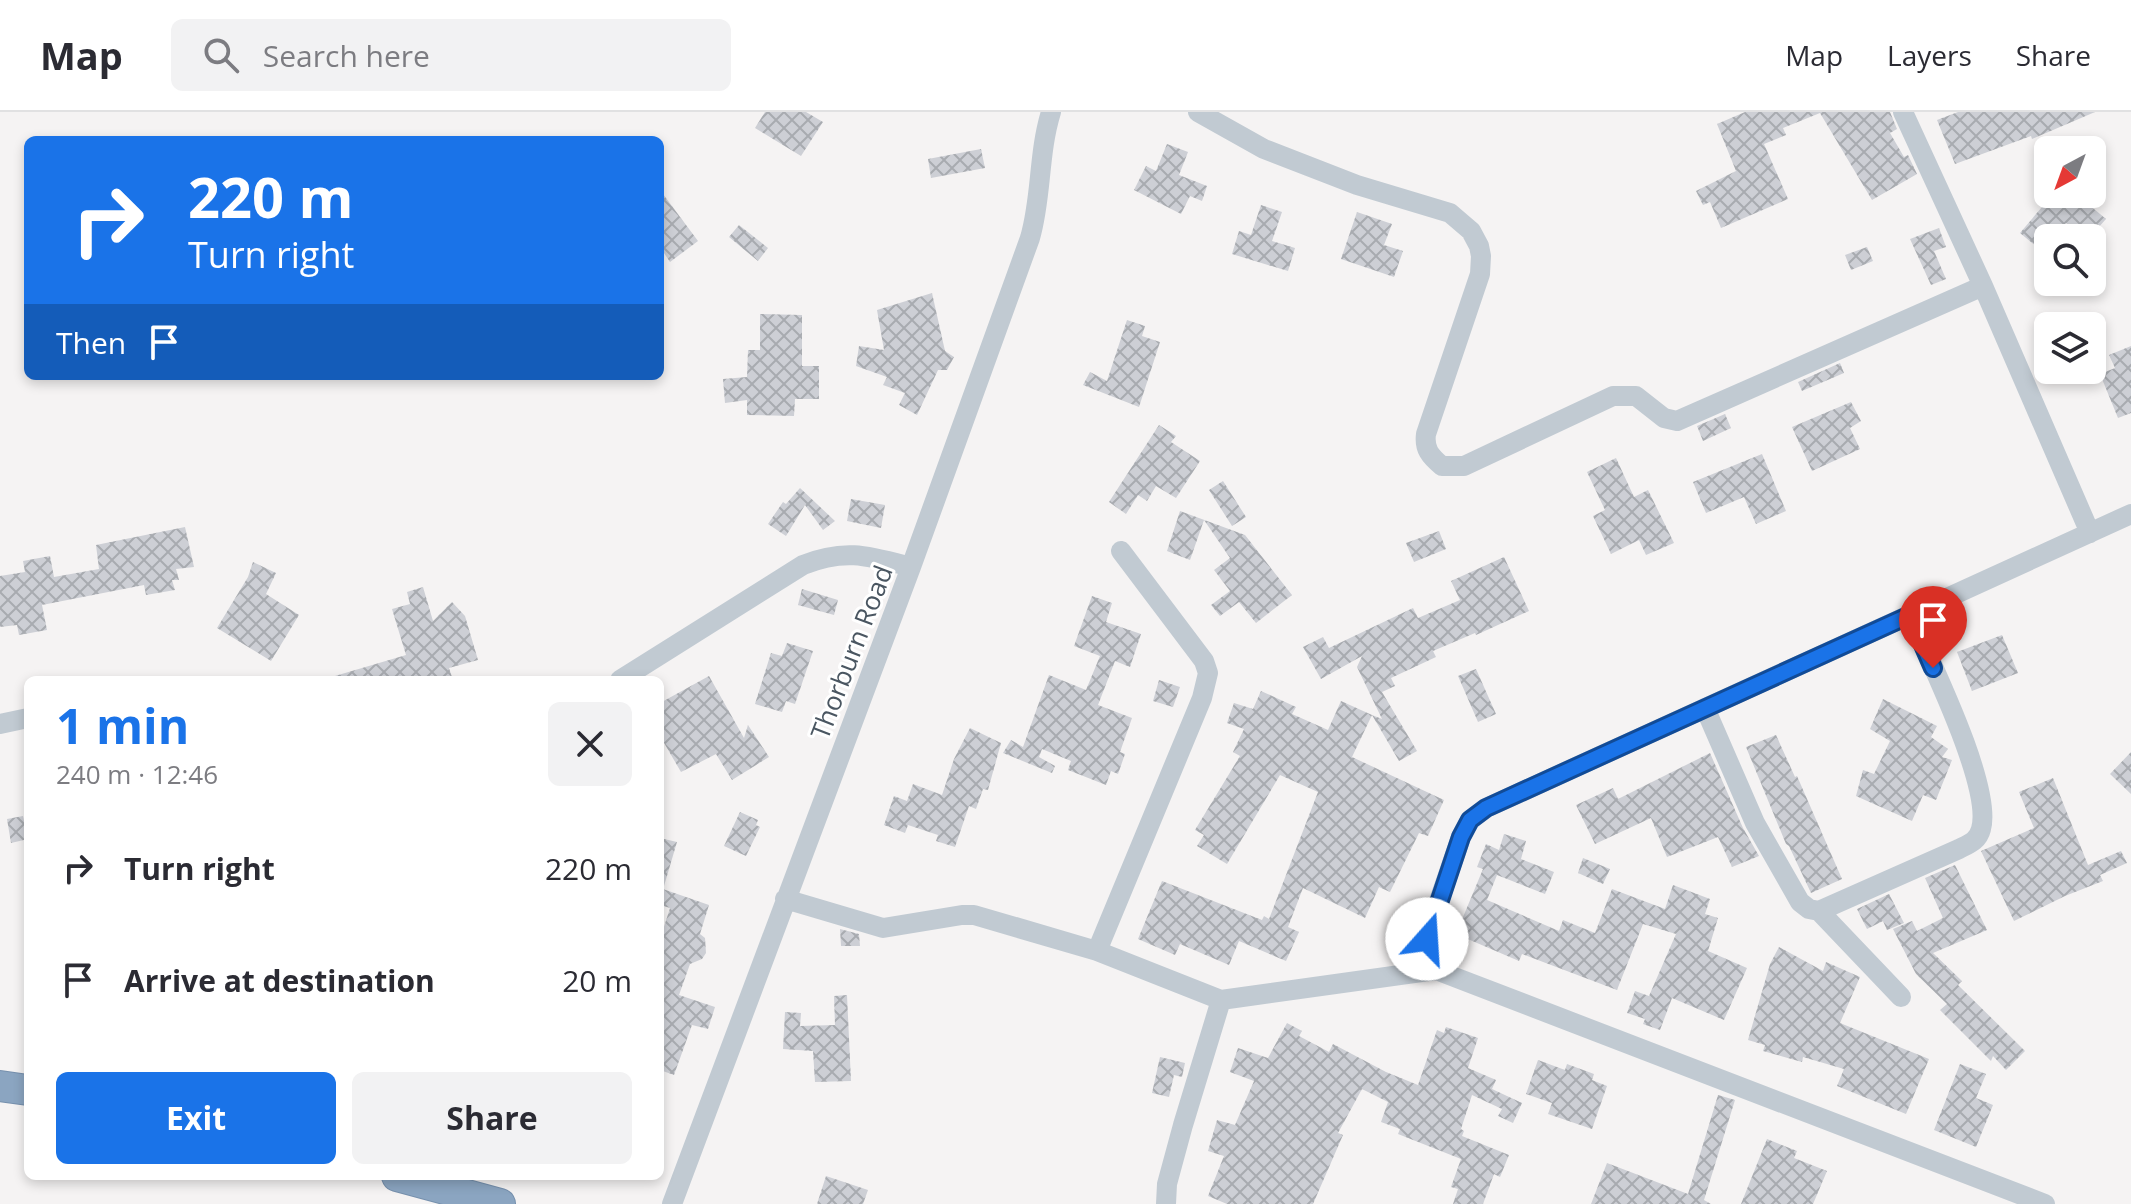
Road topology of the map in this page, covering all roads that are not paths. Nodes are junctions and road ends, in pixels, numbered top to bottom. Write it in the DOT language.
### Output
graph roads {
  1 [pos="1051,112"];
  2 [pos="1198,112"];
  3 [pos="1903,112"];
  4 [pos="1983,286"];
  5 [pos="2131,514"];
  6 [pos="2090,533"];
  7 [pos="1121,551"];
  8 [pos="911,567"];
  9 [pos="1910,615"];
  10 [pos="626,676"];
  11 [pos="1705,708"];
  12 [pos="24,719"];
  13 [pos="0,724"];
  14 [pos="785,899"];
  15 [pos="1819,911"];
  16 [pos="1097,951"];
  17 [pos="1436,970"];
  18 [pos="1901,997"];
  19 [pos="1221,1000"];
  20 [pos="0,1086"];
  21 [pos="24,1089"];
  22 [pos="412,1180"];
  23 [pos="500,1204"];
  24 [pos="672,1204"];
  25 [pos="1166,1204"];
  26 [pos="2045,1204"];
  1 -- 8 [label="street, Thorburn Road"];
  2 -- 4 [label="street"];
  3 -- 4 [label="street"];
  4 -- 6 [label="street"];
  5 -- 6 [label="street"];
  6 -- 9 [label="street"];
  7 -- 16 [label="street"];
  8 -- 10 [label="street"];
  8 -- 14 [label="street, Thorburn Road"];
  9 -- 11 [label="street"];
  9 -- 15 [label="street"];
  11 -- 15 [label="street"];
  11 -- 17 [label="street"];
  12 -- 13 [label="street"];
  14 -- 16 [label="street"];
  14 -- 24 [label="street, Thorburn Road"];
  15 -- 18 [label="street"];
  16 -- 19 [label="street"];
  17 -- 19 [label="street"];
  17 -- 26 [label="street"];
  19 -- 25 [label="street"];
  20 -- 21 [label="highway"];
  22 -- 23 [label="highway"];
}
